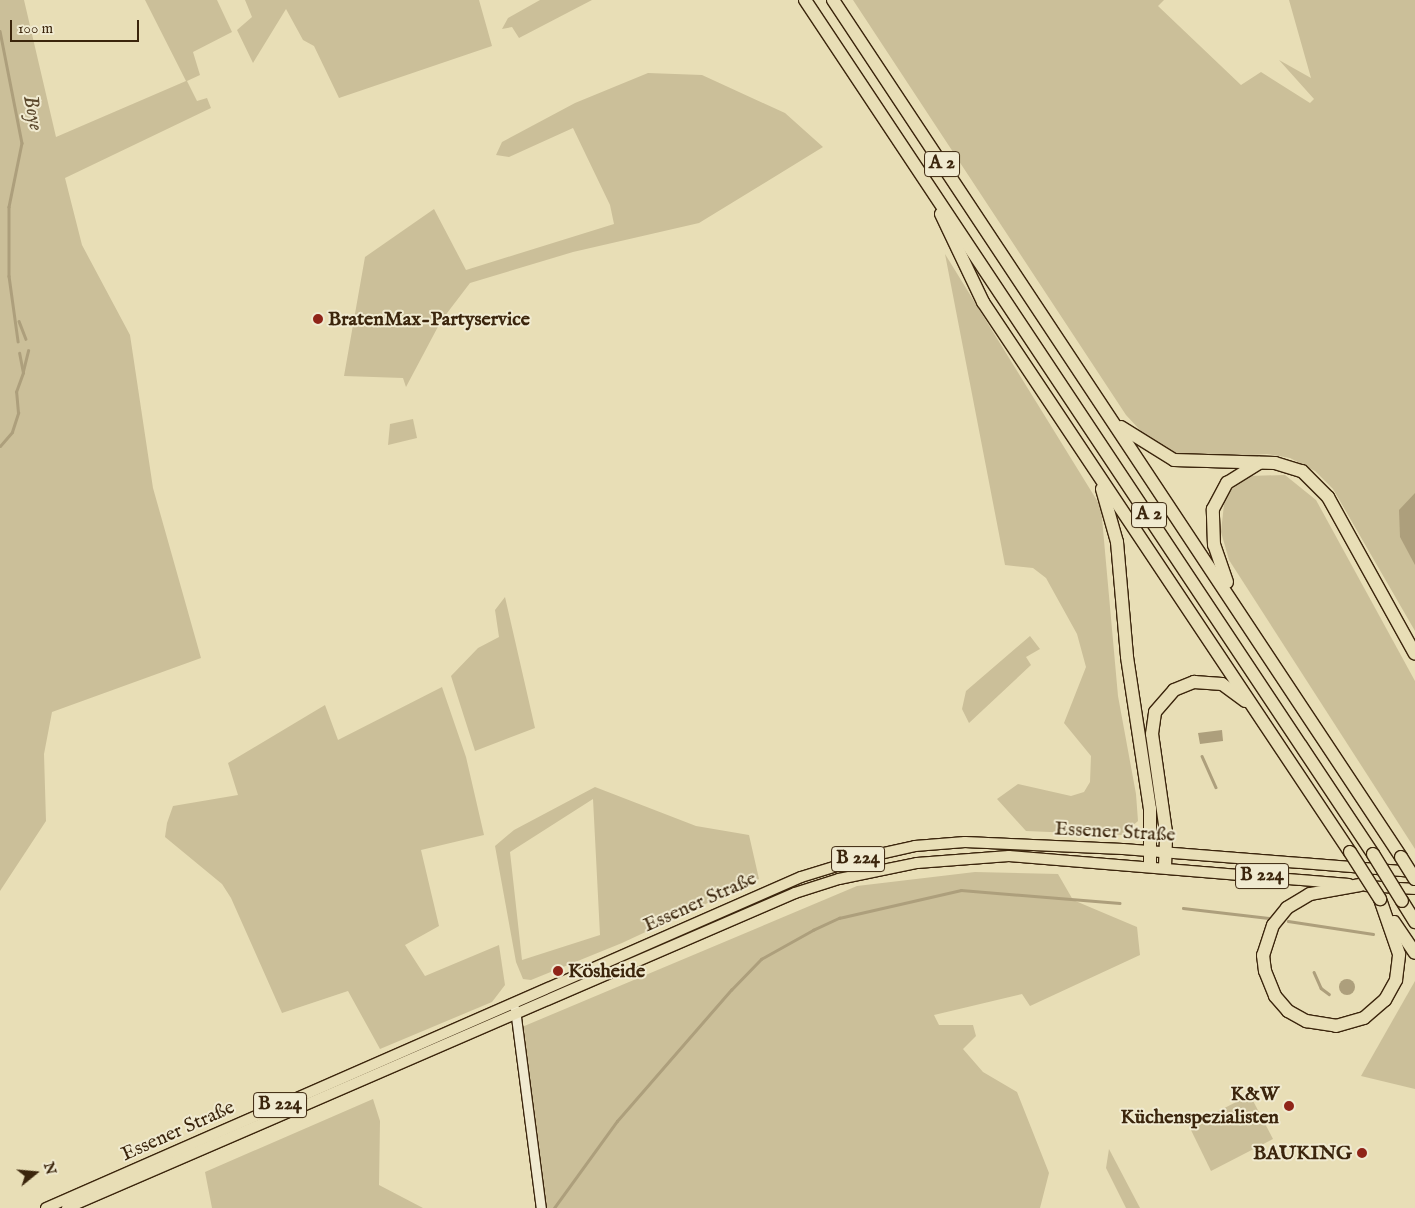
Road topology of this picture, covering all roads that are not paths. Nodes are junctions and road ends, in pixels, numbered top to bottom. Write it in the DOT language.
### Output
graph roads {
  1 [pos="805,0"];
  2 [pos="833,0"];
  3 [pos="924,178"];
  4 [pos="1113,420"];
  5 [pos="1091,463"];
  6 [pos="1260,463"];
  7 [pos="1235,603"];
  8 [pos="1415,654"];
  9 [pos="1291,759"];
  10 [pos="1150,851"];
  11 [pos="1166,852"];
  12 [pos="1150,866"];
  13 [pos="1165,867"];
  14 [pos="1415,872"];
  15 [pos="1415,879"];
  16 [pos="1360,885"];
  17 [pos="1415,889"];
  18 [pos="1380,899"];
  19 [pos="1415,922"];
  20 [pos="1415,954"];
  21 [pos="514,1002"];
  22 [pos="516,1016"];
  23 [pos="46,1208"];
  24 [pos="67,1208"];
  25 [pos="541,1208"];
  1 -- 3 [label="highway, A 2"];
  2 -- 4 [label="highway, A 2"];
  3 -- 5 [label="highway"];
  3 -- 19 [label="highway, A 2, bridge"];
  4 -- 6 [label="highway"];
  4 -- 7 [label="highway, A 2"];
  5 -- 9 [label="highway"];
  5 -- 10 [label="highway"];
  6 -- 7 [label="highway"];
  6 -- 8 [label="highway"];
  7 -- 15 [label="highway, A 2, bridge"];
  9 -- 11 [label="highway"];
  9 -- 18 [label="highway, bridge"];
  10 -- 11 [label="main road, Essener Straße / B 224"];
  10 -- 12 [label="highway"];
  10 -- 21 [label="main road, Essener Straße / B 224"];
  11 -- 13 [label="highway"];
  11 -- 14 [label="main road, Essener Straße / B 224"];
  12 -- 13 [label="main road, Essener Straße / B 224"];
  12 -- 22 [label="main road, Essener Straße / B 224"];
  13 -- 16 [label="main road, Essener Straße / B 224"];
  16 -- 17 [label="main road, Essener Straße / B 224"];
  16 -- 18 [label="highway"];
  18 -- 20 [label="highway"];
  21 -- 22 [label="street"];
  21 -- 23 [label="main road, Essener Straße / B 224"];
  22 -- 24 [label="main road, Essener Straße / B 224"];
  22 -- 25 [label="street"];
}
